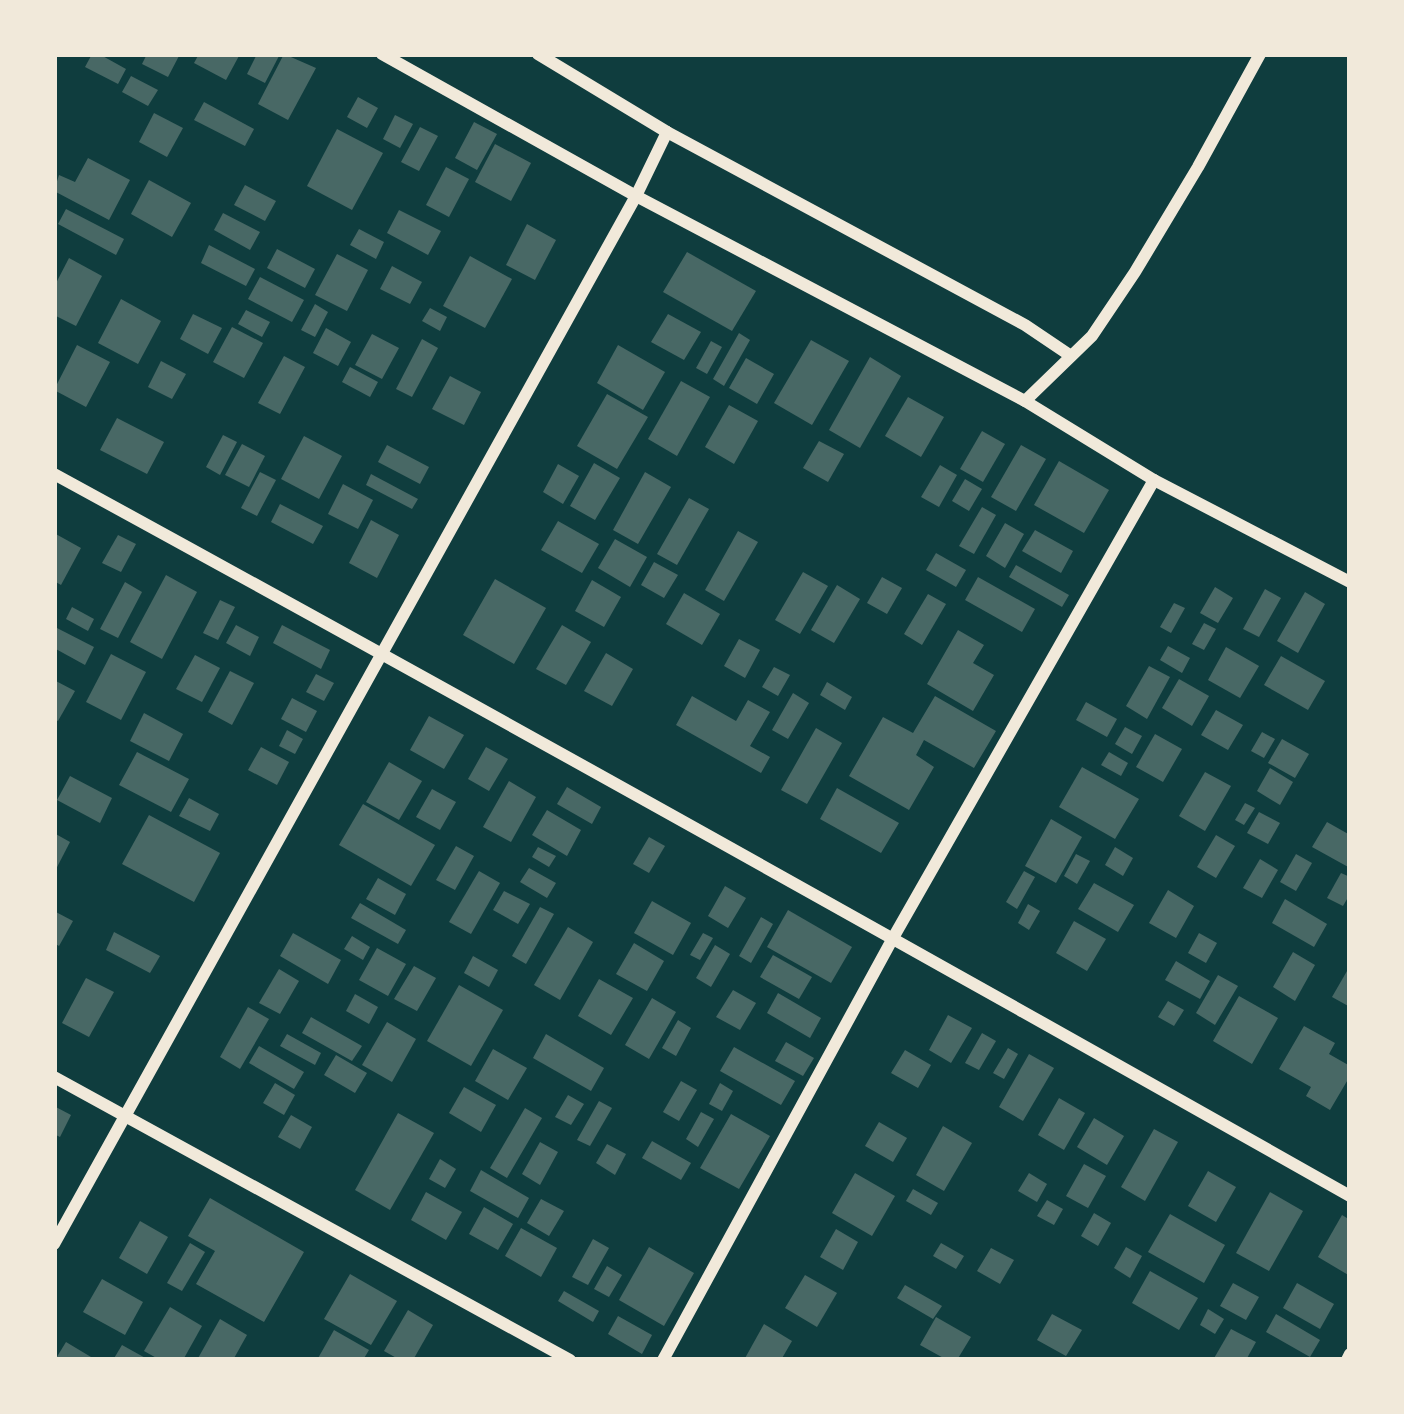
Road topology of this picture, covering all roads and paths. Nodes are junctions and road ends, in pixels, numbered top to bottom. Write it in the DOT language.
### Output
graph roads {
  1 [pos="382,54"];
  2 [pos="538,54"];
  3 [pos="1260,54"];
  4 [pos="667,132"];
  5 [pos="636,196"];
  6 [pos="1071,356"];
  7 [pos="1025,401"];
  8 [pos="54,474"];
  9 [pos="1154,480"];
  10 [pos="1350,582"];
  11 [pos="382,653"];
  12 [pos="893,938"];
  13 [pos="54,1077"];
  14 [pos="126,1116"];
  15 [pos="1350,1196"];
  16 [pos="54,1244"];
  17 [pos="570,1360"];
  18 [pos="662,1360"];
  1 -- 5 [label="street"];
  2 -- 4 [label="street"];
  3 -- 6 [label="street"];
  4 -- 5 [label="street"];
  4 -- 6 [label="street"];
  5 -- 7 [label="street"];
  5 -- 11 [label="street"];
  6 -- 7 [label="street"];
  7 -- 9 [label="street"];
  8 -- 11 [label="street"];
  9 -- 10 [label="street"];
  9 -- 12 [label="street"];
  11 -- 12 [label="street"];
  11 -- 14 [label="street"];
  12 -- 15 [label="street"];
  12 -- 18 [label="street"];
  13 -- 14 [label="street"];
  14 -- 16 [label="street"];
  14 -- 17 [label="street"];
}
